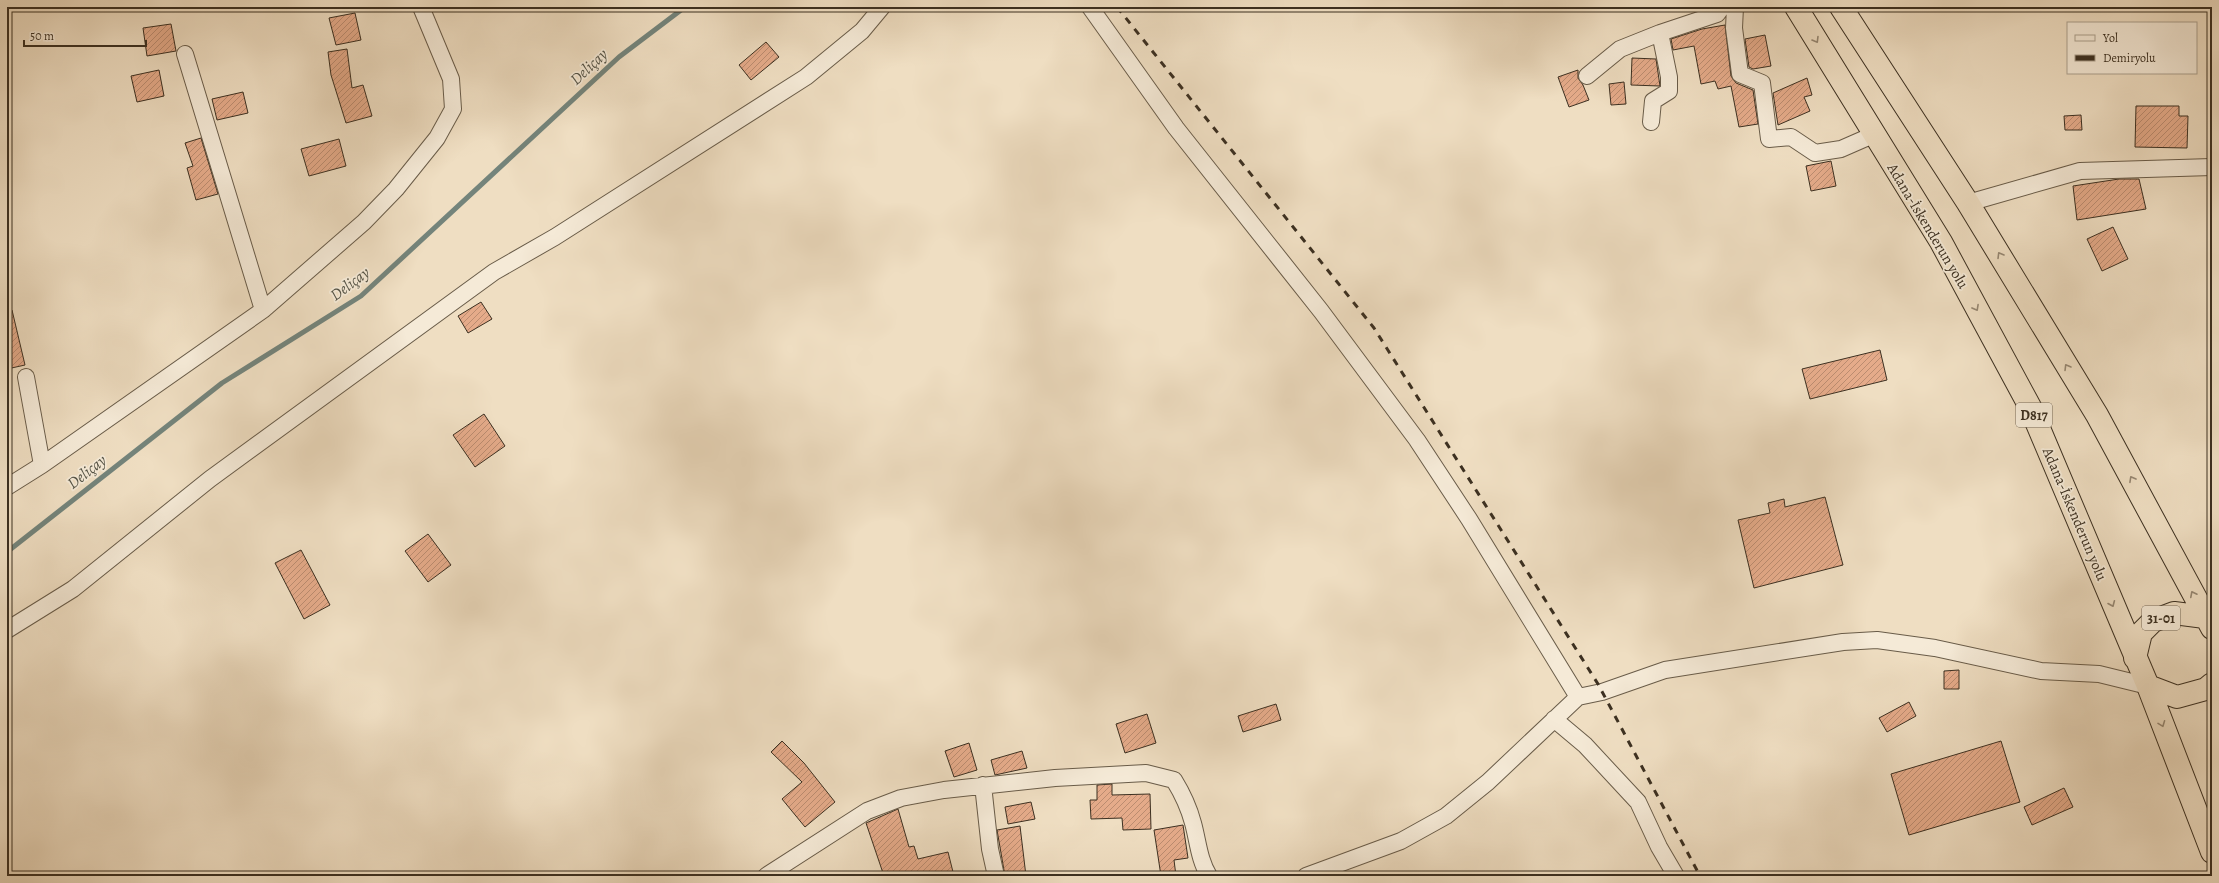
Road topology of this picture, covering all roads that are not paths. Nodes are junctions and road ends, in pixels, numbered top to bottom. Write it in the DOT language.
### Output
graph roads {
  1 [pos="421,7"];
  2 [pos="882,7"];
  3 [pos="1090,7"];
  4 [pos="1722,7"];
  5 [pos="1735,7"];
  6 [pos="1796,7"];
  7 [pos="1841,7"];
  8 [pos="1660,33"];
  9 [pos="185,54"];
  10 [pos="1587,76"];
  11 [pos="1651,122"];
  12 [pos="1873,135"];
  13 [pos="2212,167"];
  14 [pos="1968,203"];
  15 [pos="263,310"];
  16 [pos="26,377"];
  17 [pos="42,465"];
  18 [pos="7,487"];
  19 [pos="2210,620"];
  20 [pos="7,630"];
  21 [pos="2135,658"];
  22 [pos="2212,684"];
  23 [pos="2148,686"];
  24 [pos="1578,697"];
  25 [pos="1554,719"];
  26 [pos="983,785"];
  27 [pos="2212,852"];
  28 [pos="766,876"];
  29 [pos="996,876"];
  30 [pos="1209,876"];
  31 [pos="1306,876"];
  32 [pos="1676,876"];
  1 -- 15 [label="street"];
  2 -- 20 [label="street"];
  3 -- 24 [label="street"];
  4 -- 8 [label="street"];
  5 -- 12 [label="street"];
  6 -- 12 [label="highway, Adana-İskenderun yolu / D817, one-way"];
  7 -- 14 [label="highway"];
  8 -- 10 [label="street"];
  8 -- 11 [label="street"];
  9 -- 15 [label="street"];
  12 -- 21 [label="highway, Adana-İskenderun yolu / D817, one-way"];
  13 -- 14 [label="street"];
  19 -- 14 [label="highway, one-way"];
  15 -- 17 [label="street"];
  16 -- 17 [label="street"];
  17 -- 18 [label="street"];
  19 -- 21 [label="highway, 31-01"];
  21 -- 23 [label="highway, Adana-İskenderun yolu / D817"];
  22 -- 23 [label="highway"];
  23 -- 24 [label="street"];
  23 -- 27 [label="highway, Adana-İskenderun yolu / D817, one-way"];
  24 -- 25 [label="street"];
  25 -- 31 [label="street"];
  25 -- 32 [label="street"];
  26 -- 28 [label="street"];
  26 -- 29 [label="street"];
  26 -- 30 [label="street"];
}
